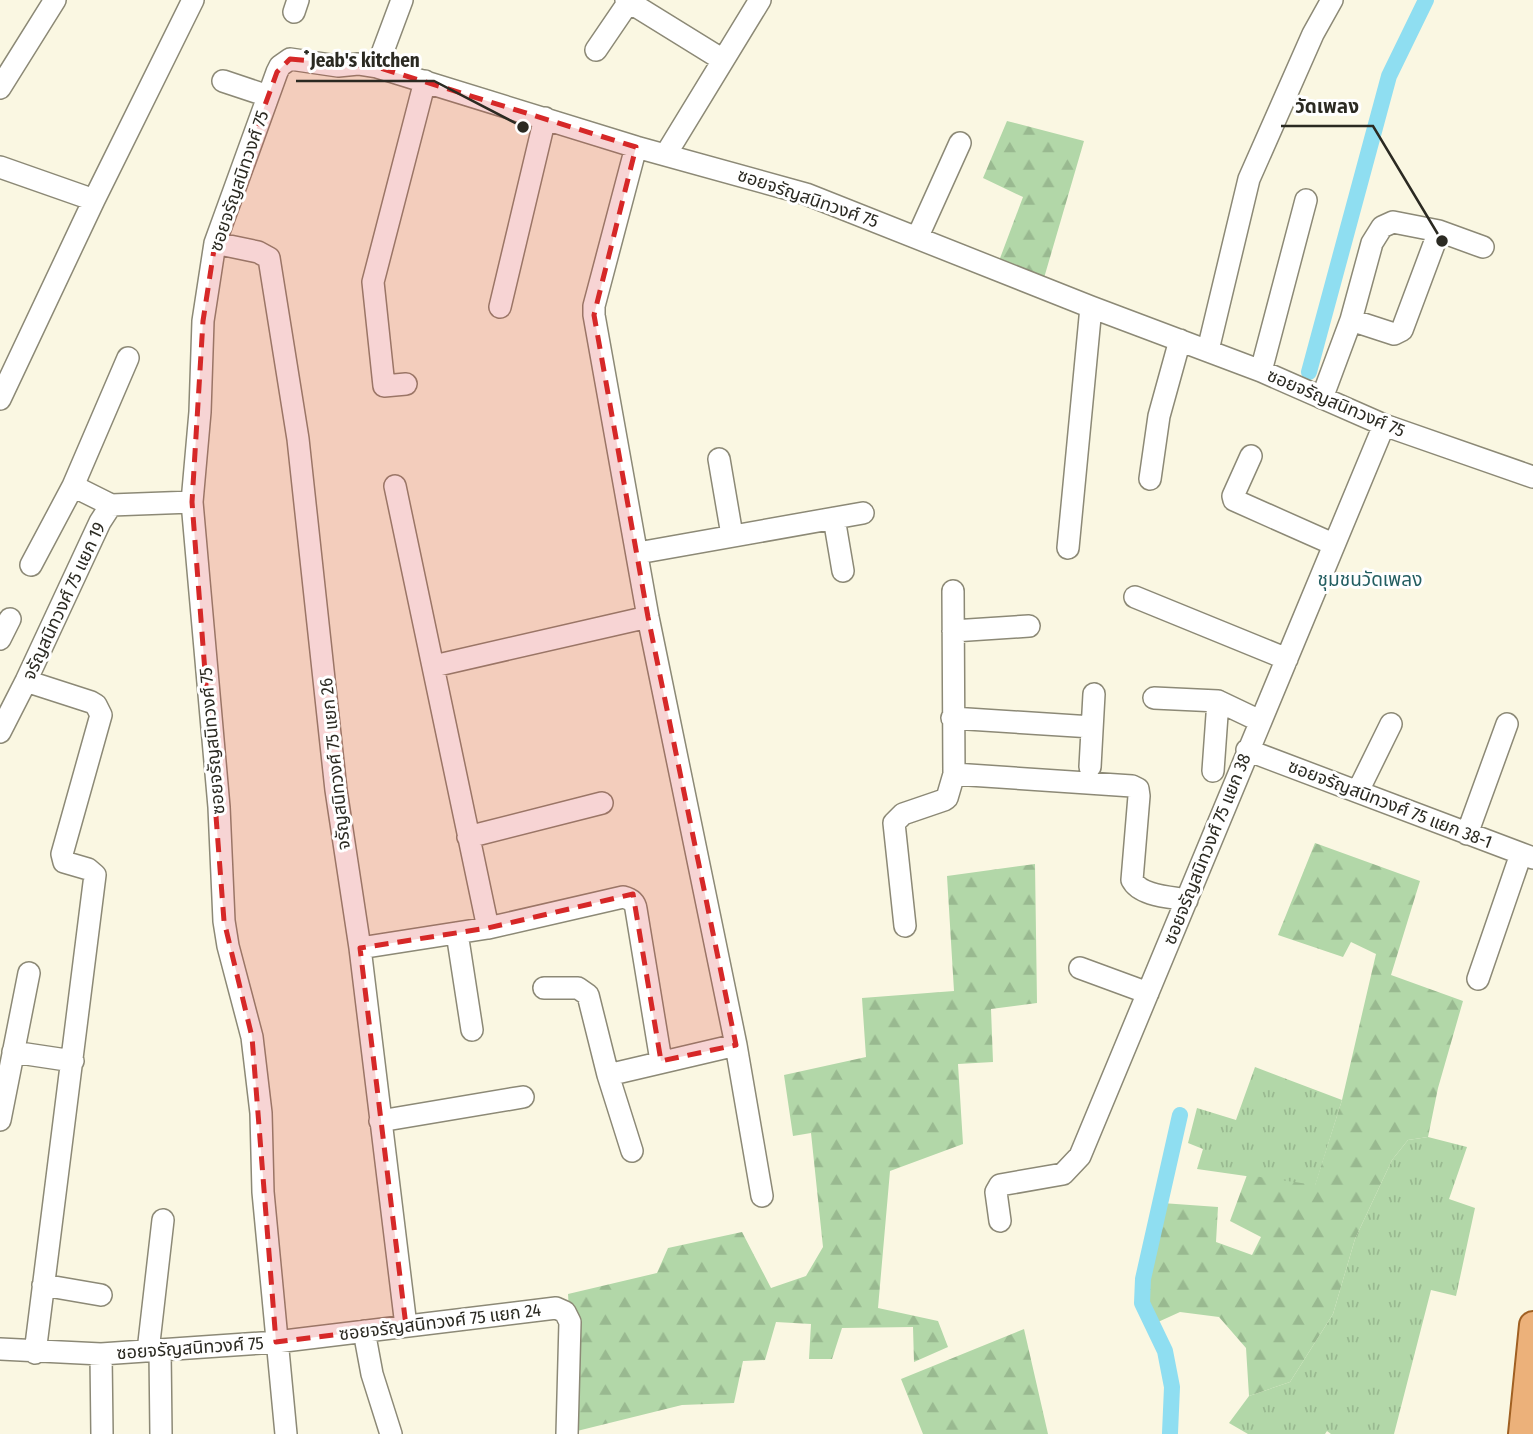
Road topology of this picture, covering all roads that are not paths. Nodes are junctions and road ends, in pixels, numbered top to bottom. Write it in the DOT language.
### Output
graph roads {
  1 [pos="55,0"];
  2 [pos="193,0"];
  3 [pos="402,0"];
  4 [pos="760,0"];
  5 [pos="1332,0"];
  6 [pos="628,1"];
  7 [pos="596,50"];
  8 [pos="723,60"];
  9 [pos="7,62"];
  10 [pos="377,66"];
  11 [pos="223,81"];
  12 [pos="425,81"];
  13 [pos="0,88"];
  14 [pos="268,96"];
  15 [pos="545,118"];
  16 [pos="960,143"];
  17 [pos="636,147"];
  18 [pos="666,154"];
  19 [pos="0,167"];
  20 [pos="94,200"];
  21 [pos="1306,200"];
  22 [pos="1439,231"];
  23 [pos="918,236"];
  24 [pos="215,243"];
  25 [pos="1483,247"];
  26 [pos="500,307"];
  27 [pos="1091,307"];
  28 [pos="1351,320"];
  29 [pos="1180,340"];
  30 [pos="1208,350"];
  31 [pos="128,358"];
  32 [pos="1261,371"];
  33 [pos="406,384"];
  34 [pos="1322,398"];
  35 [pos="0,399"];
  36 [pos="1384,425"];
  37 [pos="1251,456"];
  38 [pos="719,459"];
  39 [pos="1533,477"];
  40 [pos="1150,479"];
  41 [pos="73,486"];
  42 [pos="396,486"];
  43 [pos="192,502"];
  44 [pos="111,505"];
  45 [pos="863,513"];
  46 [pos="834,518"];
  47 [pos="732,535"];
  48 [pos="1333,544"];
  49 [pos="1068,548"];
  50 [pos="638,552"];
  51 [pos="32,565"];
  52 [pos="843,571"];
  53 [pos="953,591"];
  54 [pos="1135,597"];
  55 [pos="648,617"];
  56 [pos="10,619"];
  57 [pos="1029,626"];
  58 [pos="953,631"];
  59 [pos="0,639"];
  60 [pos="1287,659"];
  61 [pos="434,666"];
  62 [pos="26,681"];
  63 [pos="1094,694"];
  64 [pos="1154,698"];
  65 [pos="1218,701"];
  66 [pos="952,718"];
  67 [pos="1260,721"];
  68 [pos="1391,724"];
  69 [pos="1507,724"];
  70 [pos="1092,727"];
  71 [pos="0,732"];
  72 [pos="1247,750"];
  73 [pos="1090,766"];
  74 [pos="1213,771"];
  75 [pos="954,774"];
  76 [pos="1358,791"];
  77 [pos="602,803"];
  78 [pos="1466,834"];
  79 [pos="468,837"];
  80 [pos="1527,856"];
  81 [pos="1187,900"];
  82 [pos="905,926"];
  83 [pos="488,928"];
  84 [pos="457,933"];
  85 [pos="360,948"];
  86 [pos="1080,968"];
  87 [pos="29,972"];
  88 [pos="1478,979"];
  89 [pos="544,988"];
  90 [pos="1148,993"];
  91 [pos="472,1030"];
  92 [pos="736,1045"];
  93 [pos="13,1052"];
  94 [pos="73,1061"];
  95 [pos="662,1061"];
  96 [pos="608,1075"];
  97 [pos="523,1097"];
  98 [pos="0,1120"];
  99 [pos="380,1121"];
  100 [pos="632,1151"];
  101 [pos="762,1196"];
  102 [pos="163,1220"];
  103 [pos="1000,1221"];
  104 [pos="43,1284"];
  105 [pos="101,1295"];
  106 [pos="1533,1325"];
  107 [pos="406,1326"];
  108 [pos="364,1331"];
  109 [pos="276,1342"];
  110 [pos="0,1349"];
  111 [pos="154,1351"];
  112 [pos="34,1353"];
  113 [pos="101,1354"];
  114 [pos="102,1434"];
  115 [pos="161,1434"];
  116 [pos="286,1434"];
  117 [pos="391,1434"];
  118 [pos="567,1434"];
  119 [pos="1522,1434"];
  1 -- 9 [label="street"];
  2 -- 20 [label="street"];
  3 -- 10 [label="street"];
  4 -- 8 [label="street"];
  5 -- 30 [label="street"];
  6 -- 7 [label="street"];
  6 -- 8 [label="street"];
  8 -- 18 [label="street"];
  9 -- 13 [label="street"];
  10 -- 12 [label="street, ซอยจรัญสนิทวงศ์ 75"];
  10 -- 14 [label="street, ซอยจรัญสนิทวงศ์ 75"];
  11 -- 14 [label="street"];
  12 -- 15 [label="street, ซอยจรัญสนิทวงศ์ 75"];
  12 -- 33 [label="street"];
  14 -- 24 [label="street, ซอยจรัญสนิทวงศ์ 75"];
  15 -- 17 [label="street, ซอยจรัญสนิทวงศ์ 75"];
  15 -- 26 [label="street"];
  16 -- 23 [label="street"];
  17 -- 18 [label="street, ซอยจรัญสนิทวงศ์ 75"];
  17 -- 50 [label="street"];
  18 -- 23 [label="street, ซอยจรัญสนิทวงศ์ 75"];
  19 -- 20 [label="street"];
  20 -- 35 [label="street"];
  21 -- 32 [label="street"];
  22 -- 25 [label="street"];
  22 -- 28 [label="street"];
  22 -- 28 [label="street"];
  23 -- 27 [label="street, ซอยจรัญสนิทวงศ์ 75"];
  24 -- 43 [label="street, ซอยจรัญสนิทวงศ์ 75"];
  24 -- 85 [label="street, จรัญสนิทวงศ์ 75 แยก 26"];
  27 -- 29 [label="street, ซอยจรัญสนิทวงศ์ 75"];
  27 -- 49 [label="street"];
  28 -- 34 [label="street"];
  29 -- 30 [label="street, ซอยจรัญสนิทวงศ์ 75"];
  29 -- 40 [label="street"];
  30 -- 32 [label="street, ซอยจรัญสนิทวงศ์ 75"];
  31 -- 41 [label="street"];
  32 -- 34 [label="street, ซอยจรัญสนิทวงศ์ 75"];
  34 -- 36 [label="street, ซอยจรัญสนิทวงศ์ 75"];
  36 -- 39 [label="street, ซอยจรัญสนิทวงศ์ 75"];
  36 -- 48 [label="street, ซอยจรัญสนิทวงศ์ 75 แยก 38"];
  37 -- 48 [label="street"];
  38 -- 47 [label="street"];
  41 -- 44 [label="street"];
  41 -- 51 [label="street"];
  42 -- 61 [label="street"];
  43 -- 44 [label="street, จรัญสนิทวงศ์ 75 แยก 19"];
  43 -- 109 [label="street, ซอยจรัญสนิทวงศ์ 75"];
  44 -- 62 [label="street, จรัญสนิทวงศ์ 75 แยก 19"];
  45 -- 46 [label="street"];
  46 -- 47 [label="street"];
  46 -- 52 [label="street"];
  47 -- 50 [label="street"];
  48 -- 60 [label="street, ซอยจรัญสนิทวงศ์ 75 แยก 38"];
  50 -- 55 [label="street"];
  53 -- 58 [label="street"];
  54 -- 60 [label="street"];
  55 -- 61 [label="street"];
  55 -- 92 [label="street"];
  56 -- 59 [label="street"];
  57 -- 58 [label="street"];
  58 -- 66 [label="street"];
  60 -- 67 [label="street, ซอยจรัญสนิทวงศ์ 75 แยก 38"];
  61 -- 79 [label="street"];
  62 -- 71 [label="street, จรัญสนิทวงศ์ 75 แยก 19"];
  62 -- 94 [label="street"];
  63 -- 70 [label="street"];
  64 -- 65 [label="street"];
  65 -- 67 [label="street"];
  65 -- 74 [label="street"];
  66 -- 70 [label="street"];
  66 -- 75 [label="street"];
  67 -- 72 [label="street, ซอยจรัญสนิทวงศ์ 75 แยก 38"];
  68 -- 76 [label="street"];
  69 -- 78 [label="street"];
  70 -- 73 [label="street"];
  72 -- 76 [label="street, ซอยจรัญสนิทวงศ์ 75 แยก 38-1"];
  72 -- 81 [label="street, ซอยจรัญสนิทวงศ์ 75 แยก 38"];
  75 -- 81 [label="street"];
  75 -- 82 [label="street"];
  76 -- 78 [label="street, ซอยจรัญสนิทวงศ์ 75 แยก 38-1"];
  77 -- 79 [label="street"];
  78 -- 80 [label="street, ซอยจรัญสนิทวงศ์ 75 แยก 38-1"];
  79 -- 83 [label="street"];
  80 -- 88 [label="street"];
  81 -- 90 [label="street, ซอยจรัญสนิทวงศ์ 75 แยก 38"];
  83 -- 84 [label="street"];
  83 -- 95 [label="street"];
  84 -- 85 [label="street"];
  84 -- 91 [label="street"];
  85 -- 99 [label="street, จรัญสนิทวงศ์ 75 แยก 26"];
  86 -- 90 [label="street"];
  87 -- 93 [label="street"];
  89 -- 96 [label="street"];
  90 -- 103 [label="street, ซอยจรัญสนิทวงศ์ 75 แยก 38"];
  92 -- 95 [label="street"];
  92 -- 101 [label="street"];
  93 -- 94 [label="street"];
  93 -- 98 [label="street"];
  94 -- 104 [label="street"];
  95 -- 96 [label="street"];
  96 -- 100 [label="street"];
  97 -- 99 [label="street"];
  99 -- 107 [label="street, จรัญสนิทวงศ์ 75 แยก 26"];
  102 -- 111 [label="street"];
  104 -- 105 [label="street"];
  104 -- 112 [label="street"];
  106 -- 119 [label="main road"];
  107 -- 108 [label="street, ซอยจรัญสนิทวงศ์ 75 แยก 24"];
  107 -- 118 [label="street, ซอยจรัญสนิทวงศ์ 75 แยก 24"];
  108 -- 109 [label="street, ซอยจรัญสนิทวงศ์ 75 แยก 24"];
  108 -- 117 [label="street"];
  109 -- 111 [label="street, ซอยจรัญสนิทวงศ์ 75"];
  109 -- 116 [label="street"];
  110 -- 112 [label="street, ซอยจรัญสนิทวงศ์ 75"];
  111 -- 113 [label="street, ซอยจรัญสนิทวงศ์ 75"];
  111 -- 115 [label="street"];
  112 -- 113 [label="street, ซอยจรัญสนิทวงศ์ 75"];
  113 -- 114 [label="street"];
}
